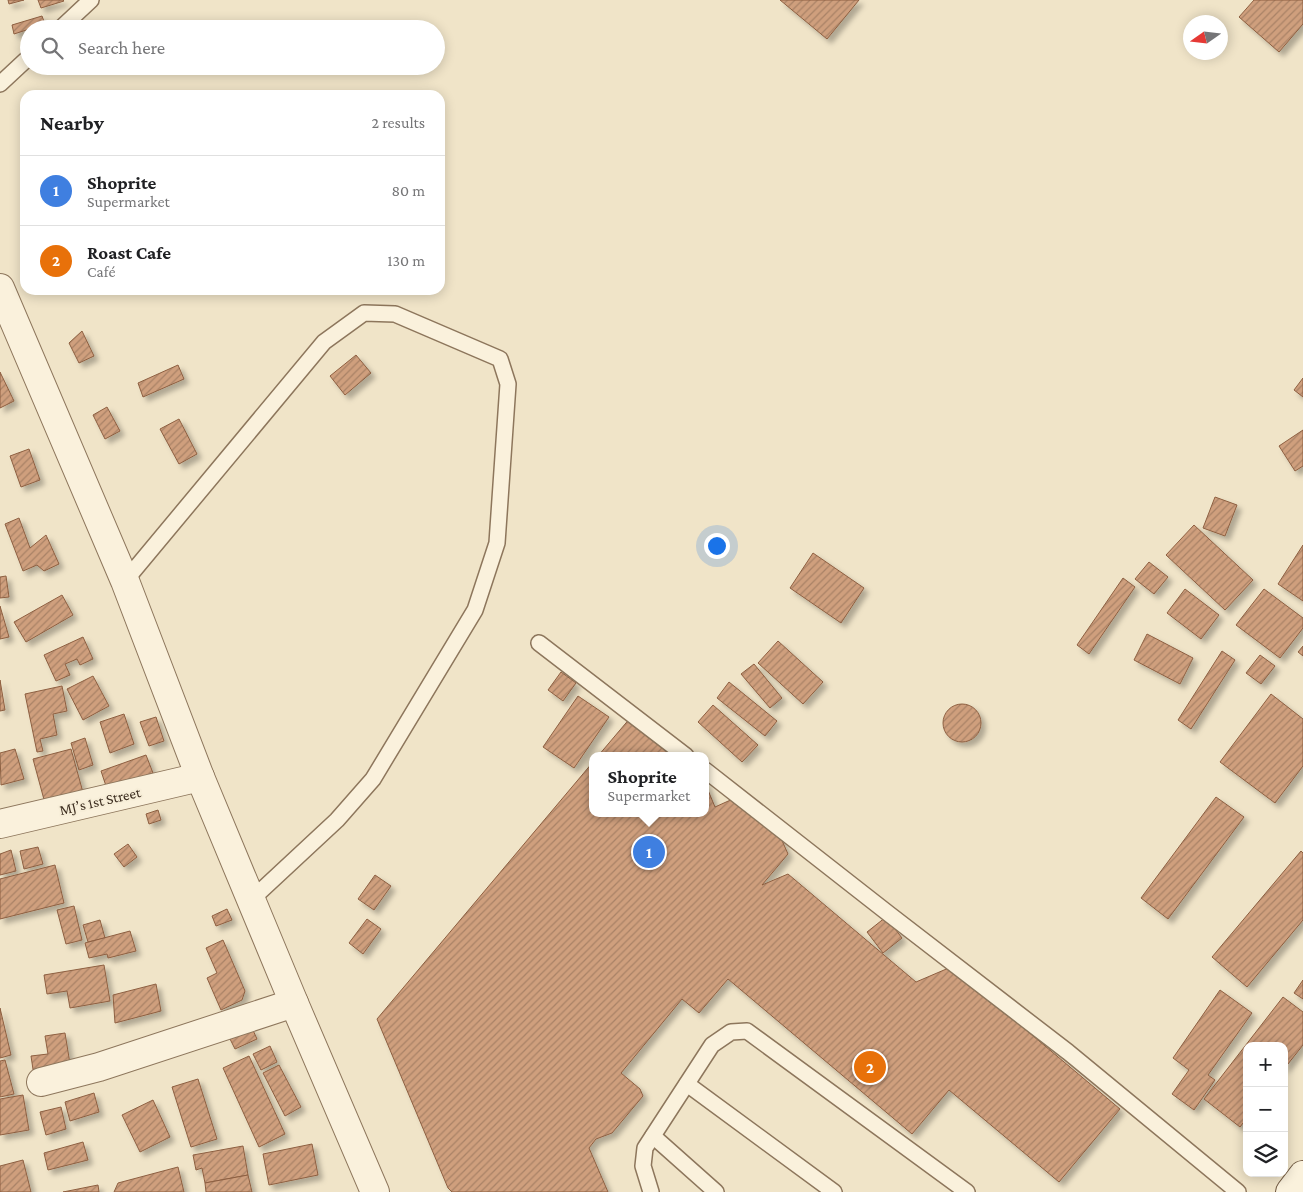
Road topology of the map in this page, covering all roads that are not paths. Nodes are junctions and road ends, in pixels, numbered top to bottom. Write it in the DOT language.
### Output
graph roads {
  1 [pos="91,0"];
  2 [pos="70,20"];
  3 [pos="20,65"];
  4 [pos="0,84"];
  5 [pos="0,288"];
  6 [pos="125,581"];
  7 [pos="539,643"];
  8 [pos="681,752"];
  9 [pos="709,773"];
  10 [pos="200,777"];
  11 [pos="0,824"];
  12 [pos="251,900"];
  13 [pos="294,1003"];
  14 [pos="41,1082"];
  15 [pos="687,1084"];
  16 [pos="653,1136"];
  17 [pos="1303,1175"];
  18 [pos="375,1192"];
  19 [pos="651,1192"];
  20 [pos="716,1192"];
  21 [pos="834,1192"];
  22 [pos="967,1192"];
  23 [pos="1238,1192"];
  24 [pos="1290,1192"];
  1 -- 2 [label="lane"];
  3 -- 4 [label="lane"];
  5 -- 6 [label="street"];
  6 -- 10 [label="street"];
  6 -- 12 [label="lane"];
  7 -- 8 [label="lane"];
  9 -- 23 [label="lane"];
  10 -- 11 [label="street, MJ’s 1st Street"];
  10 -- 12 [label="street"];
  12 -- 13 [label="street"];
  13 -- 14 [label="street"];
  13 -- 18 [label="street"];
  15 -- 16 [label="lane"];
  15 -- 21 [label="lane"];
  15 -- 22 [label="lane"];
  16 -- 19 [label="lane"];
  16 -- 20 [label="lane"];
  17 -- 24 [label="street"];
}
